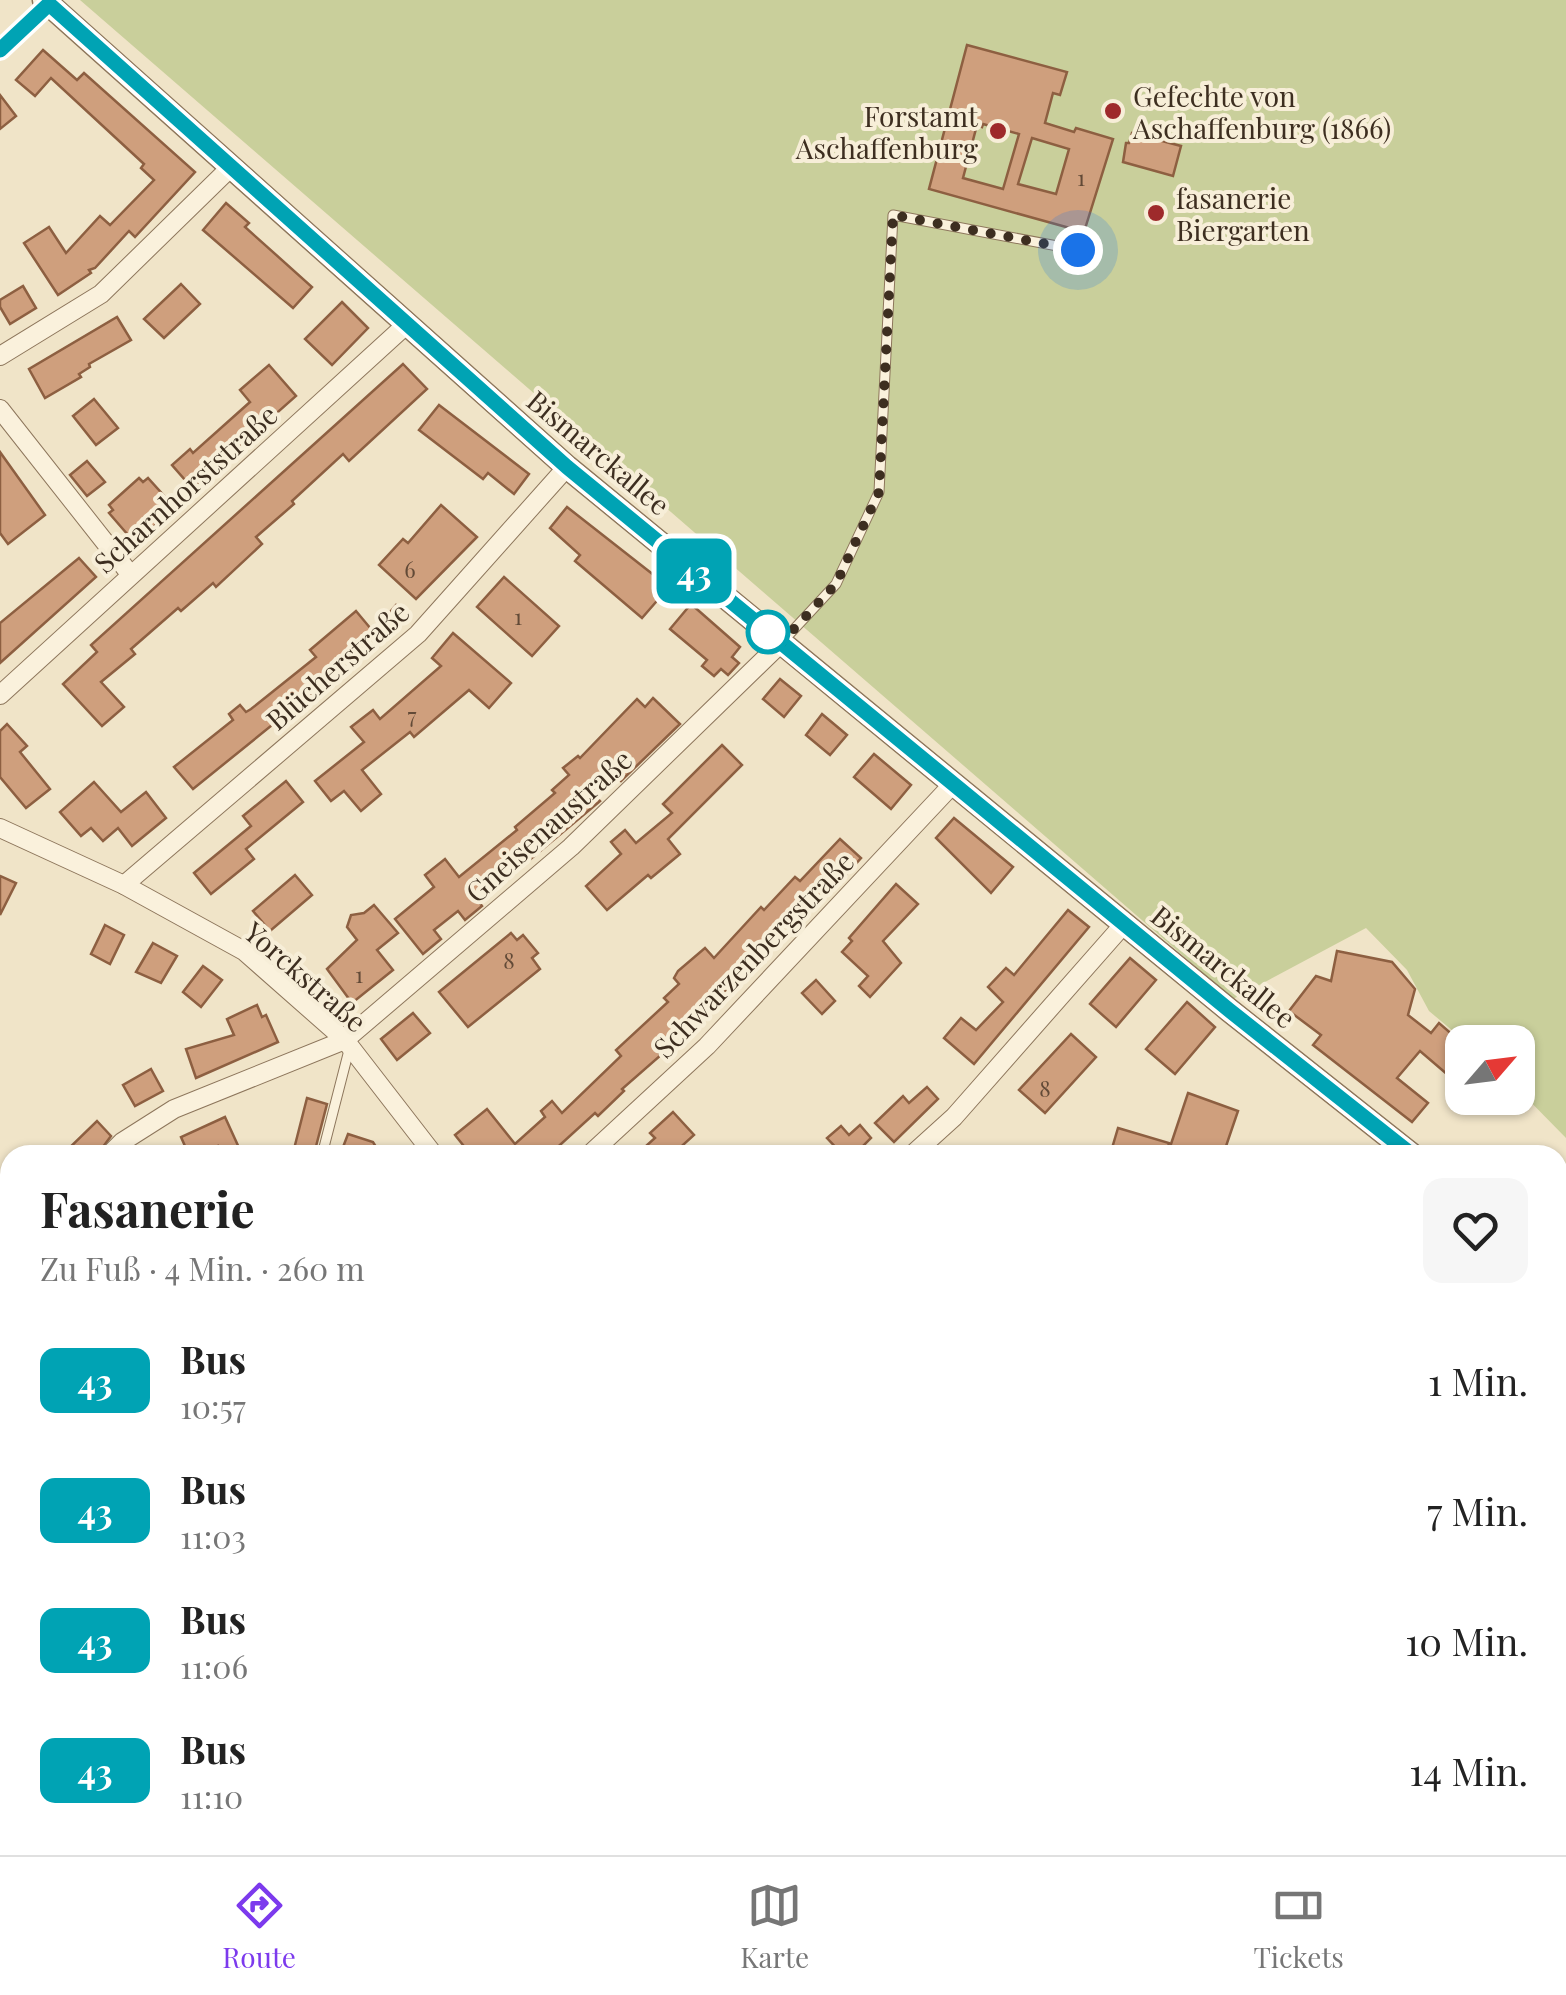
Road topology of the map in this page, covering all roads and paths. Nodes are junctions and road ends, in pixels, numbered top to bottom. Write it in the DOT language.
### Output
graph roads {
  1 [pos="47,2"];
  2 [pos="0,50"];
  3 [pos="231,167"];
  4 [pos="1089,252"];
  5 [pos="407,324"];
  6 [pos="0,356"];
  7 [pos="0,409"];
  8 [pos="567,467"];
  9 [pos="130,574"];
  10 [pos="781,643"];
  11 [pos="0,694"];
  12 [pos="952,785"];
  13 [pos="0,828"];
  14 [pos="124,885"];
  15 [pos="1124,924"];
  16 [pos="347,1044"];
  17 [pos="119,1145"];
  18 [pos="324,1145"];
  19 [pos="426,1145"];
  20 [pos="600,1145"];
  21 [pos="923,1145"];
  22 [pos="1400,1145"];
  1 -- 2 [label="street"];
  1 -- 3 [label="street, Bismarckallee"];
  3 -- 5 [label="street, Bismarckallee"];
  3 -- 6 [label="street"];
  4 -- 10 [label="lane"];
  5 -- 8 [label="street, Bismarckallee"];
  5 -- 9 [label="street, Scharnhorststraße"];
  7 -- 9 [label="street"];
  8 -- 10 [label="street, Bismarckallee"];
  8 -- 14 [label="street, Blücherstraße"];
  9 -- 11 [label="street, Scharnhorststraße"];
  10 -- 12 [label="street, Bismarckallee"];
  10 -- 16 [label="street, Gneisenaustraße"];
  12 -- 15 [label="street, Bismarckallee"];
  12 -- 20 [label="street, Schwarzenbergstraße"];
  13 -- 14 [label="street, Yorckstraße"];
  14 -- 16 [label="street, Yorckstraße"];
  15 -- 21 [label="street"];
  15 -- 22 [label="street, Bismarckallee"];
  16 -- 17 [label="street, Gneisenaustraße"];
  16 -- 18 [label="lane"];
  16 -- 19 [label="street, Yorckstraße"];
}
